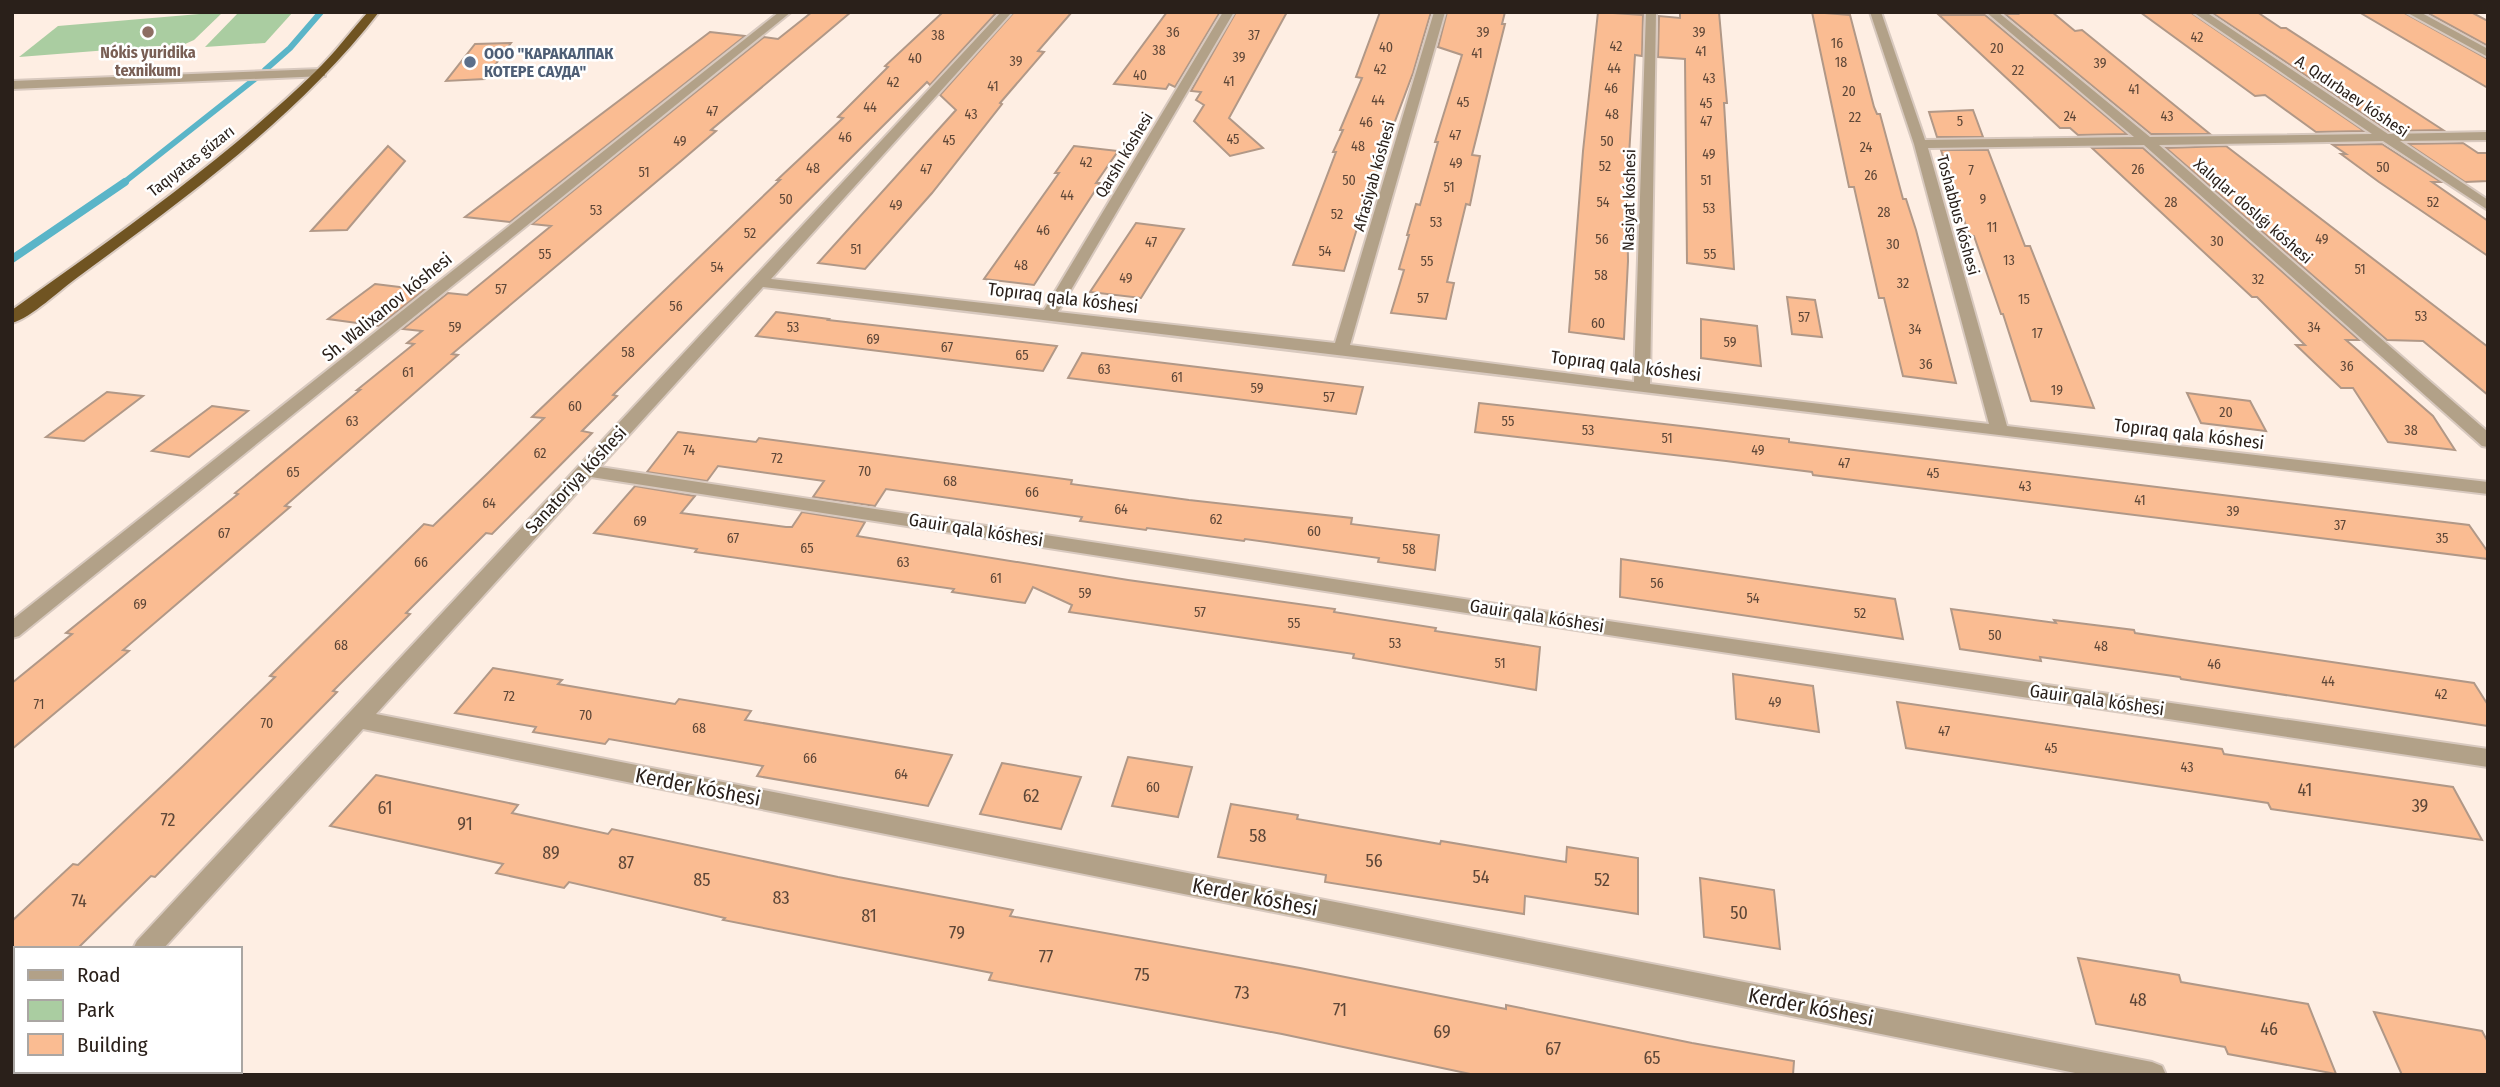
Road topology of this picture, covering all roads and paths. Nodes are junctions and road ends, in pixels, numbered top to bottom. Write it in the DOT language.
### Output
graph roads {
  1 [pos="374,12"];
  2 [pos="786,12"];
  3 [pos="1007,12"];
  4 [pos="1229,12"];
  5 [pos="1440,12"];
  6 [pos="1651,12"];
  7 [pos="1875,12"];
  8 [pos="1991,12"];
  9 [pos="2198,12"];
  10 [pos="2411,12"];
  11 [pos="2488,54"];
  12 [pos="321,73"];
  13 [pos="12,85"];
  14 [pos="2488,136"];
  15 [pos="2386,137"];
  16 [pos="2147,141"];
  17 [pos="1920,144"];
  18 [pos="2488,206"];
  19 [pos="759,282"];
  20 [pos="1048,316"];
  21 [pos="12,318"];
  22 [pos="1342,349"];
  23 [pos="1642,388"];
  24 [pos="1999,430"];
  25 [pos="2488,442"];
  26 [pos="586,470"];
  27 [pos="2488,488"];
  28 [pos="12,631"];
  29 [pos="357,719"];
  30 [pos="2488,758"];
  31 [pos="148,947"];
  32 [pos="2152,1075"];
  1 -- 12 [label="highway, Taqıyatas gúzarı"];
  2 -- 28 [label="street, Sh. Walixanov kóshesi"];
  3 -- 19 [label="street, Sanatoriya kóshesi"];
  4 -- 20 [label="street, Qarshı kóshesi"];
  5 -- 22 [label="street, Afrasiyab kóshesi"];
  6 -- 23 [label="street, Nasiyat kóshesi"];
  7 -- 17 [label="street, Toshabbus kóshesi"];
  8 -- 16 [label="street, Xalıqlar doslıǵı kóshesi"];
  9 -- 15 [label="street, A. Qıdırbaev kóshesi"];
  10 -- 11 [label="street"];
  12 -- 13 [label="street"];
  12 -- 21 [label="highway, Taqıyatas gúzarı"];
  14 -- 15 [label="street"];
  15 -- 16 [label="street"];
  15 -- 18 [label="street, A. Qıdırbaev kóshesi"];
  16 -- 17 [label="street"];
  16 -- 25 [label="street, Xalıqlar doslıǵı kóshesi"];
  17 -- 24 [label="street, Toshabbus kóshesi"];
  19 -- 20 [label="street, Topıraq qala kóshesi"];
  19 -- 26 [label="street, Sanatoriya kóshesi"];
  20 -- 22 [label="street, Topıraq qala kóshesi"];
  22 -- 23 [label="street, Topıraq qala kóshesi"];
  23 -- 24 [label="street, Topıraq qala kóshesi"];
  24 -- 27 [label="street, Topıraq qala kóshesi"];
  26 -- 29 [label="street, Sanatoriya kóshesi"];
  26 -- 30 [label="street, Gauir qala kóshesi"];
  29 -- 31 [label="street, Sanatoriya kóshesi"];
  29 -- 32 [label="street, Kerder kóshesi"];
}
